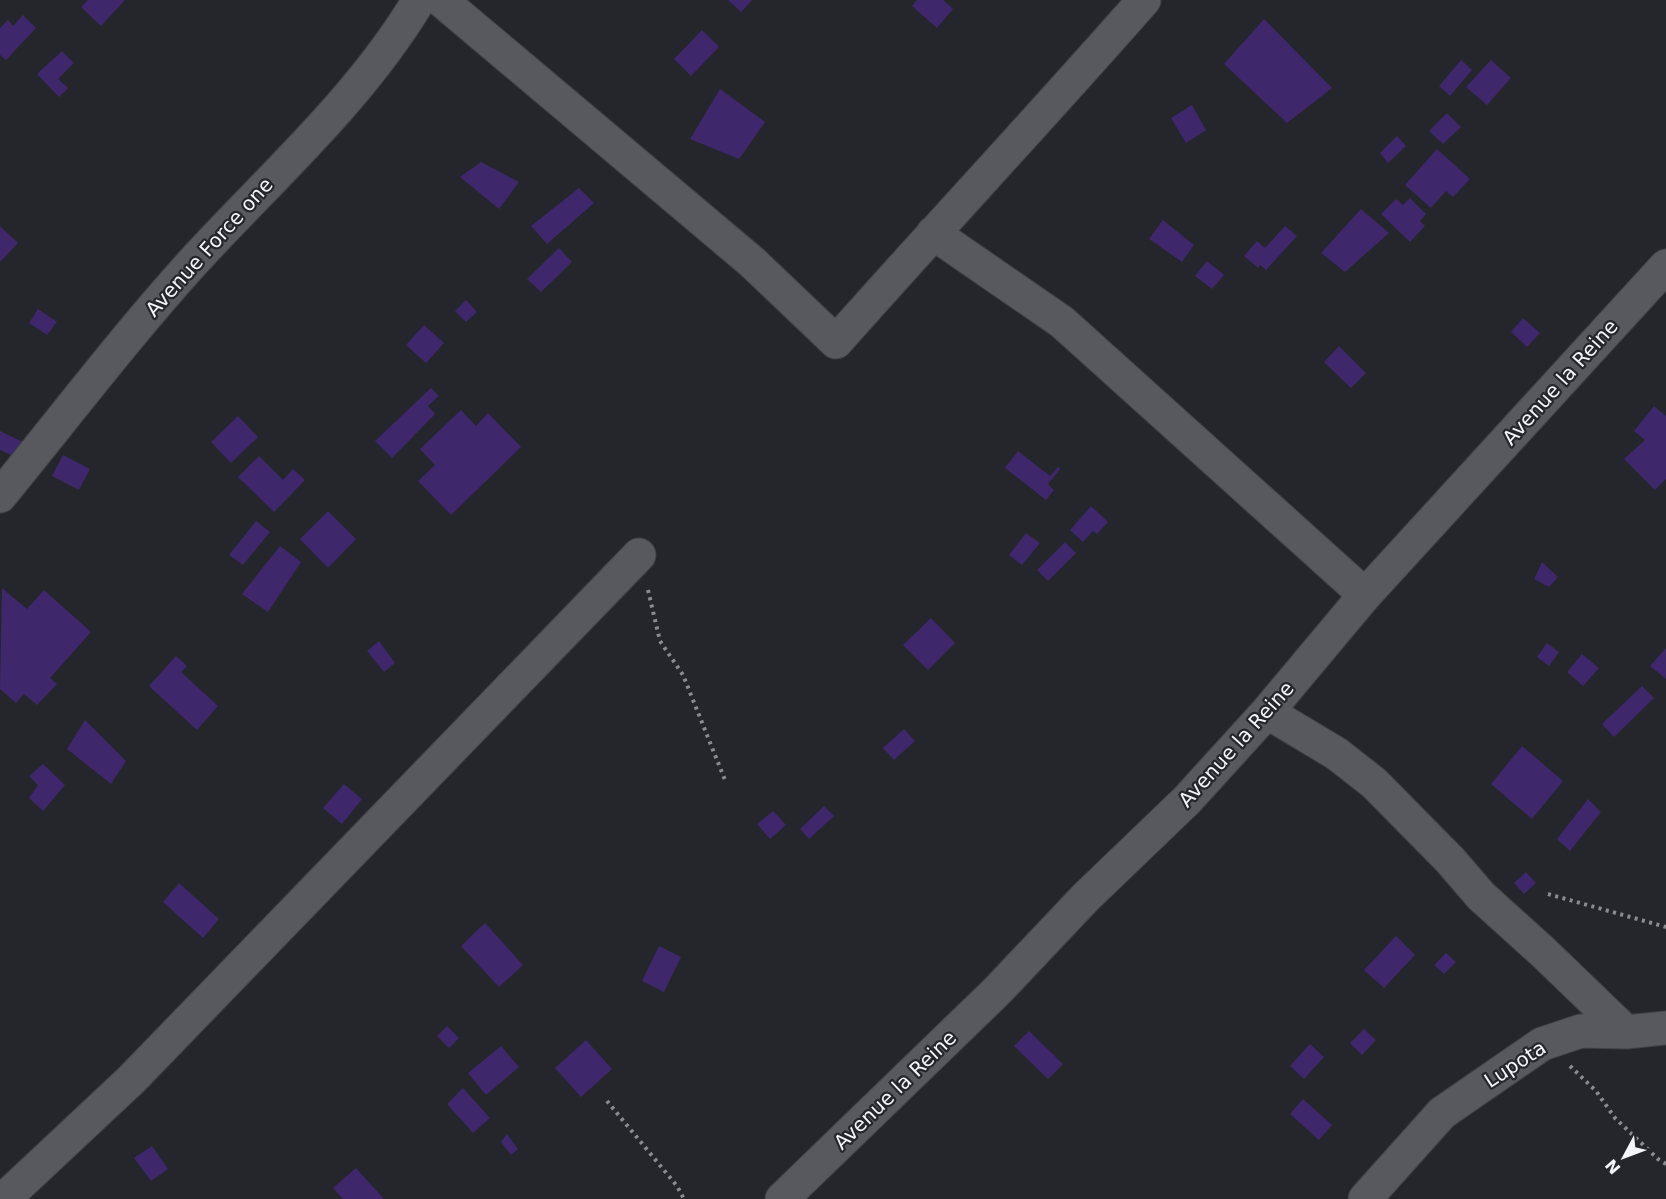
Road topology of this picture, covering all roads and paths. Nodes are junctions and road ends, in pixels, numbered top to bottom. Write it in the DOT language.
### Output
graph roads {
  1 [pos="419,0"];
  2 [pos="441,0"];
  3 [pos="1144,0"];
  4 [pos="933,233"];
  5 [pos="1666,266"];
  6 [pos="0,496"];
  7 [pos="639,555"];
  8 [pos="1365,595"];
  9 [pos="1267,712"];
  10 [pos="725,780"];
  11 [pos="1548,894"];
  12 [pos="1666,927"];
  13 [pos="1666,1028"];
  14 [pos="1626,1032"];
  15 [pos="1542,1044"];
  16 [pos="607,1101"];
  17 [pos="1666,1164"];
  18 [pos="4,1199"];
  19 [pos="684,1199"];
  20 [pos="782,1199"];
  21 [pos="1365,1199"];
  1 -- 6 [label="street, Avenue Force one"];
  2 -- 4 [label="street"];
  3 -- 4 [label="street"];
  4 -- 8 [label="street"];
  5 -- 8 [label="street, Avenue la Reine"];
  7 -- 10 [label="path"];
  7 -- 18 [label="street"];
  8 -- 9 [label="street, Avenue la Reine"];
  9 -- 14 [label="street"];
  9 -- 20 [label="street, Avenue la Reine"];
  11 -- 12 [label="path"];
  13 -- 14 [label="street, Lupota"];
  14 -- 15 [label="street, Lupota"];
  15 -- 17 [label="path"];
  15 -- 21 [label="street, Lupota"];
  16 -- 19 [label="path"];
}
